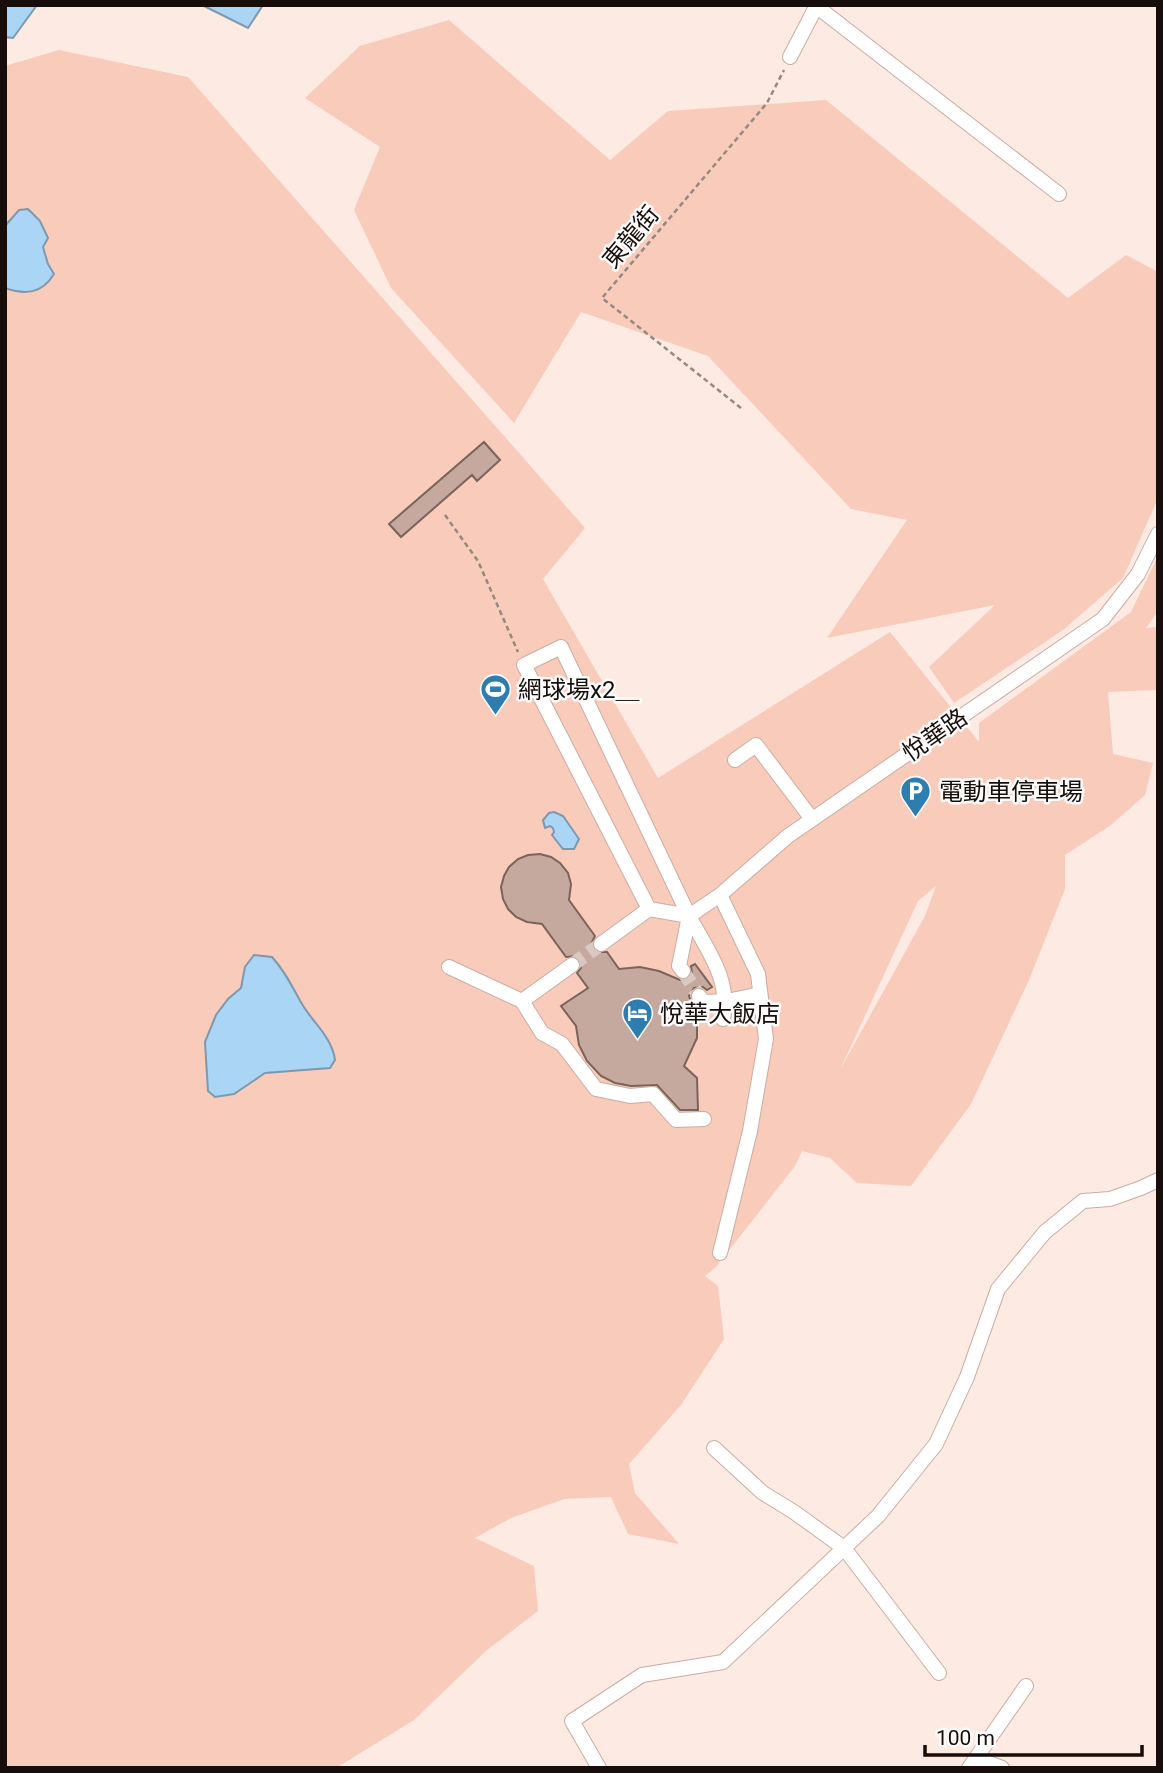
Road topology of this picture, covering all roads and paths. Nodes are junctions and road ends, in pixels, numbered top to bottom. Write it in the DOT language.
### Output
graph roads {
  1 [pos="816,6"];
  2 [pos="790,57"];
  3 [pos="1059,194"];
  4 [pos="741,408"];
  5 [pos="445,515"];
  6 [pos="1158,534"];
  7 [pos="524,665"];
  8 [pos="735,760"];
  9 [pos="812,820"];
  10 [pos="720,895"];
  11 [pos="649,909"];
  12 [pos="689,916"];
  13 [pos="601,944"];
  14 [pos="572,965"];
  15 [pos="449,967"];
  16 [pos="683,971"];
  17 [pos="760,994"];
  18 [pos="699,996"];
  19 [pos="727,1001"];
  20 [pos="522,1002"];
  21 [pos="723,1018"];
  22 [pos="704,1119"];
  23 [pos="1158,1180"];
  24 [pos="720,1253"];
  25 [pos="714,1448"];
  26 [pos="844,1548"];
  27 [pos="939,1673"];
  28 [pos="1026,1686"];
  29 [pos="972,1763"];
  30 [pos="600,1768"];
  31 [pos="1002,1768"];
  1 -- 2 [label="street"];
  1 -- 3 [label="street"];
  2 -- 4 [label="path, 東龍街"];
  5 -- 7 [label="path"];
  6 -- 9 [label="street, 悅華路"];
  7 -- 11 [label="street"];
  7 -- 12 [label="street"];
  8 -- 9 [label="street"];
  9 -- 10 [label="street, 悅華路"];
  10 -- 12 [label="street, 悅華路"];
  10 -- 17 [label="street"];
  11 -- 12 [label="street"];
  11 -- 13 [label="street"];
  12 -- 16 [label="street"];
  12 -- 19 [label="street"];
  14 -- 20 [label="street"];
  15 -- 20 [label="street"];
  17 -- 19 [label="street"];
  17 -- 24 [label="street"];
  18 -- 19 [label="street"];
  19 -- 21 [label="street"];
  20 -- 22 [label="street"];
  23 -- 26 [label="street"];
  25 -- 26 [label="street"];
  26 -- 27 [label="street"];
  26 -- 30 [label="street"];
  28 -- 29 [label="street"];
  29 -- 31 [label="street"];
}
